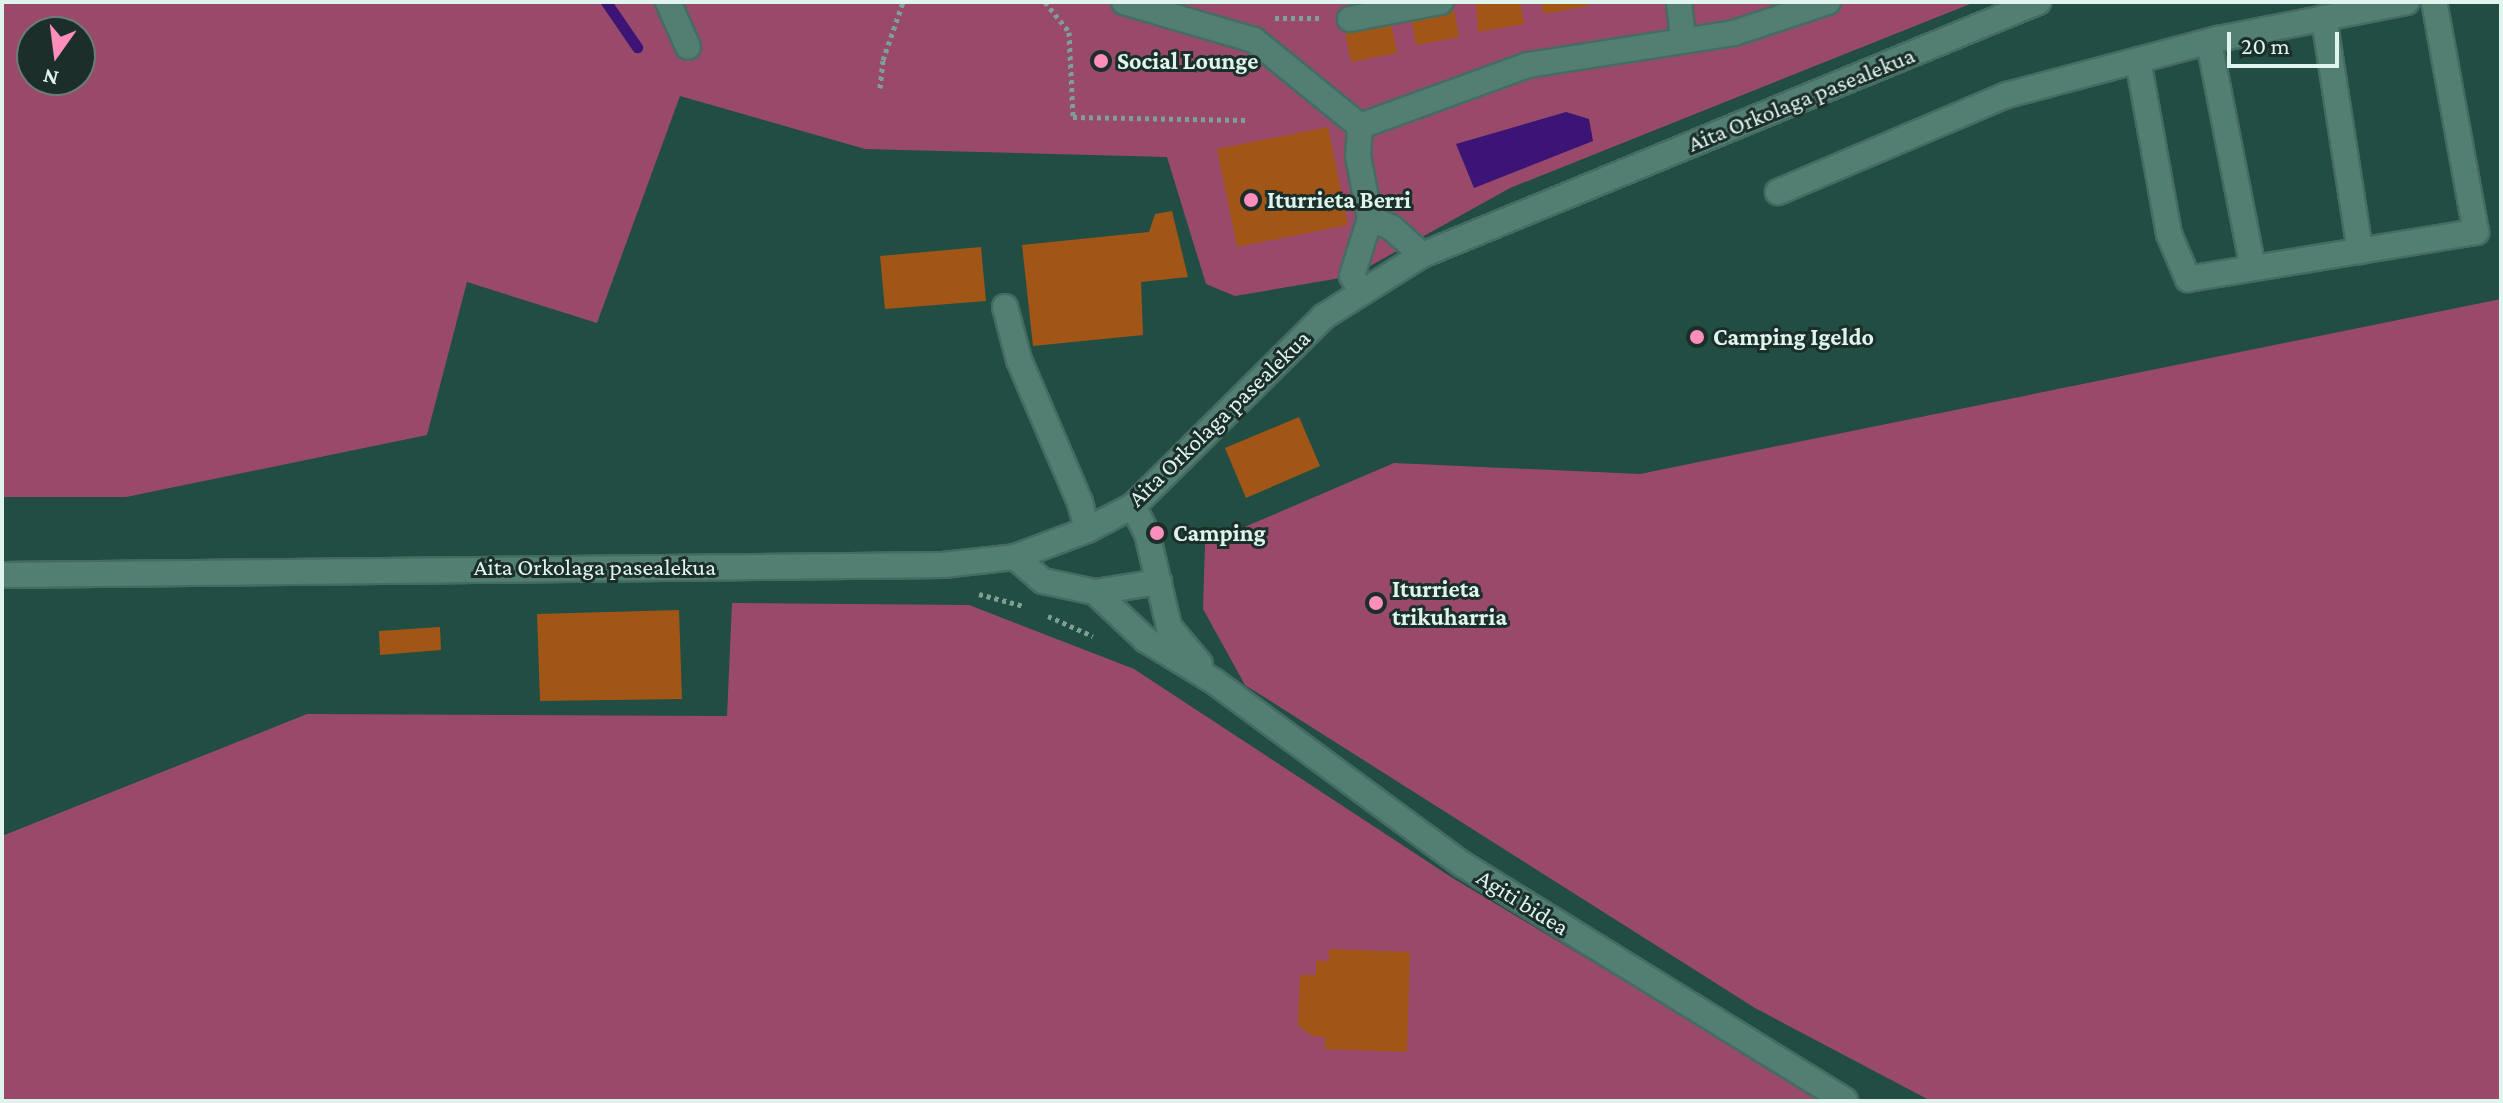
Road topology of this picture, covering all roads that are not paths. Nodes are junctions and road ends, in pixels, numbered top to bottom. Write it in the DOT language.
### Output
graph roads {
  1 [pos="668,2"];
  2 [pos="1124,2"];
  3 [pos="1440,2"];
  4 [pos="1679,2"];
  5 [pos="1828,2"];
  6 [pos="2038,2"];
  7 [pos="2406,2"];
  8 [pos="2434,2"];
  9 [pos="2324,18"];
  10 [pos="1350,19"];
  11 [pos="1683,39"];
  12 [pos="2209,42"];
  13 [pos="688,47"];
  14 [pos="2138,60"];
  15 [pos="1360,126"];
  16 [pos="1778,192"];
  17 [pos="1370,218"];
  18 [pos="2360,251"];
  19 [pos="1422,255"];
  20 [pos="2253,268"];
  21 [pos="1361,291"];
  22 [pos="1005,307"];
  23 [pos="1133,506"];
  24 [pos="1087,530"];
  25 [pos="1015,557"];
  26 [pos="2,575"];
  27 [pos="1159,582"];
  28 [pos="1095,592"];
  29 [pos="1215,682"];
  30 [pos="1845,1101"];
  1 -- 13 [label="street"];
  2 -- 15 [label="street"];
  3 -- 10 [label="street"];
  4 -- 11 [label="street"];
  5 -- 11 [label="street"];
  6 -- 19 [label="street, Aita Orkolaga pasealekua"];
  7 -- 9 [label="street"];
  8 -- 18 [label="street"];
  9 -- 12 [label="street"];
  9 -- 18 [label="street"];
  11 -- 15 [label="street"];
  12 -- 14 [label="street"];
  12 -- 20 [label="street"];
  14 -- 16 [label="street"];
  14 -- 20 [label="street"];
  15 -- 17 [label="street"];
  17 -- 19 [label="street"];
  17 -- 21 [label="street"];
  18 -- 20 [label="street"];
  19 -- 21 [label="street, Aita Orkolaga pasealekua"];
  21 -- 23 [label="street, Aita Orkolaga pasealekua"];
  22 -- 24 [label="street"];
  23 -- 24 [label="street, Aita Orkolaga pasealekua"];
  23 -- 27 [label="street, Agiti bidea"];
  24 -- 25 [label="street, Aita Orkolaga pasealekua"];
  25 -- 26 [label="street, Aita Orkolaga pasealekua"];
  25 -- 28 [label="street"];
  27 -- 28 [label="street"];
  27 -- 29 [label="street, Agiti bidea"];
  28 -- 29 [label="street, Agiti bidea"];
  29 -- 30 [label="street, Agiti bidea"];
}
